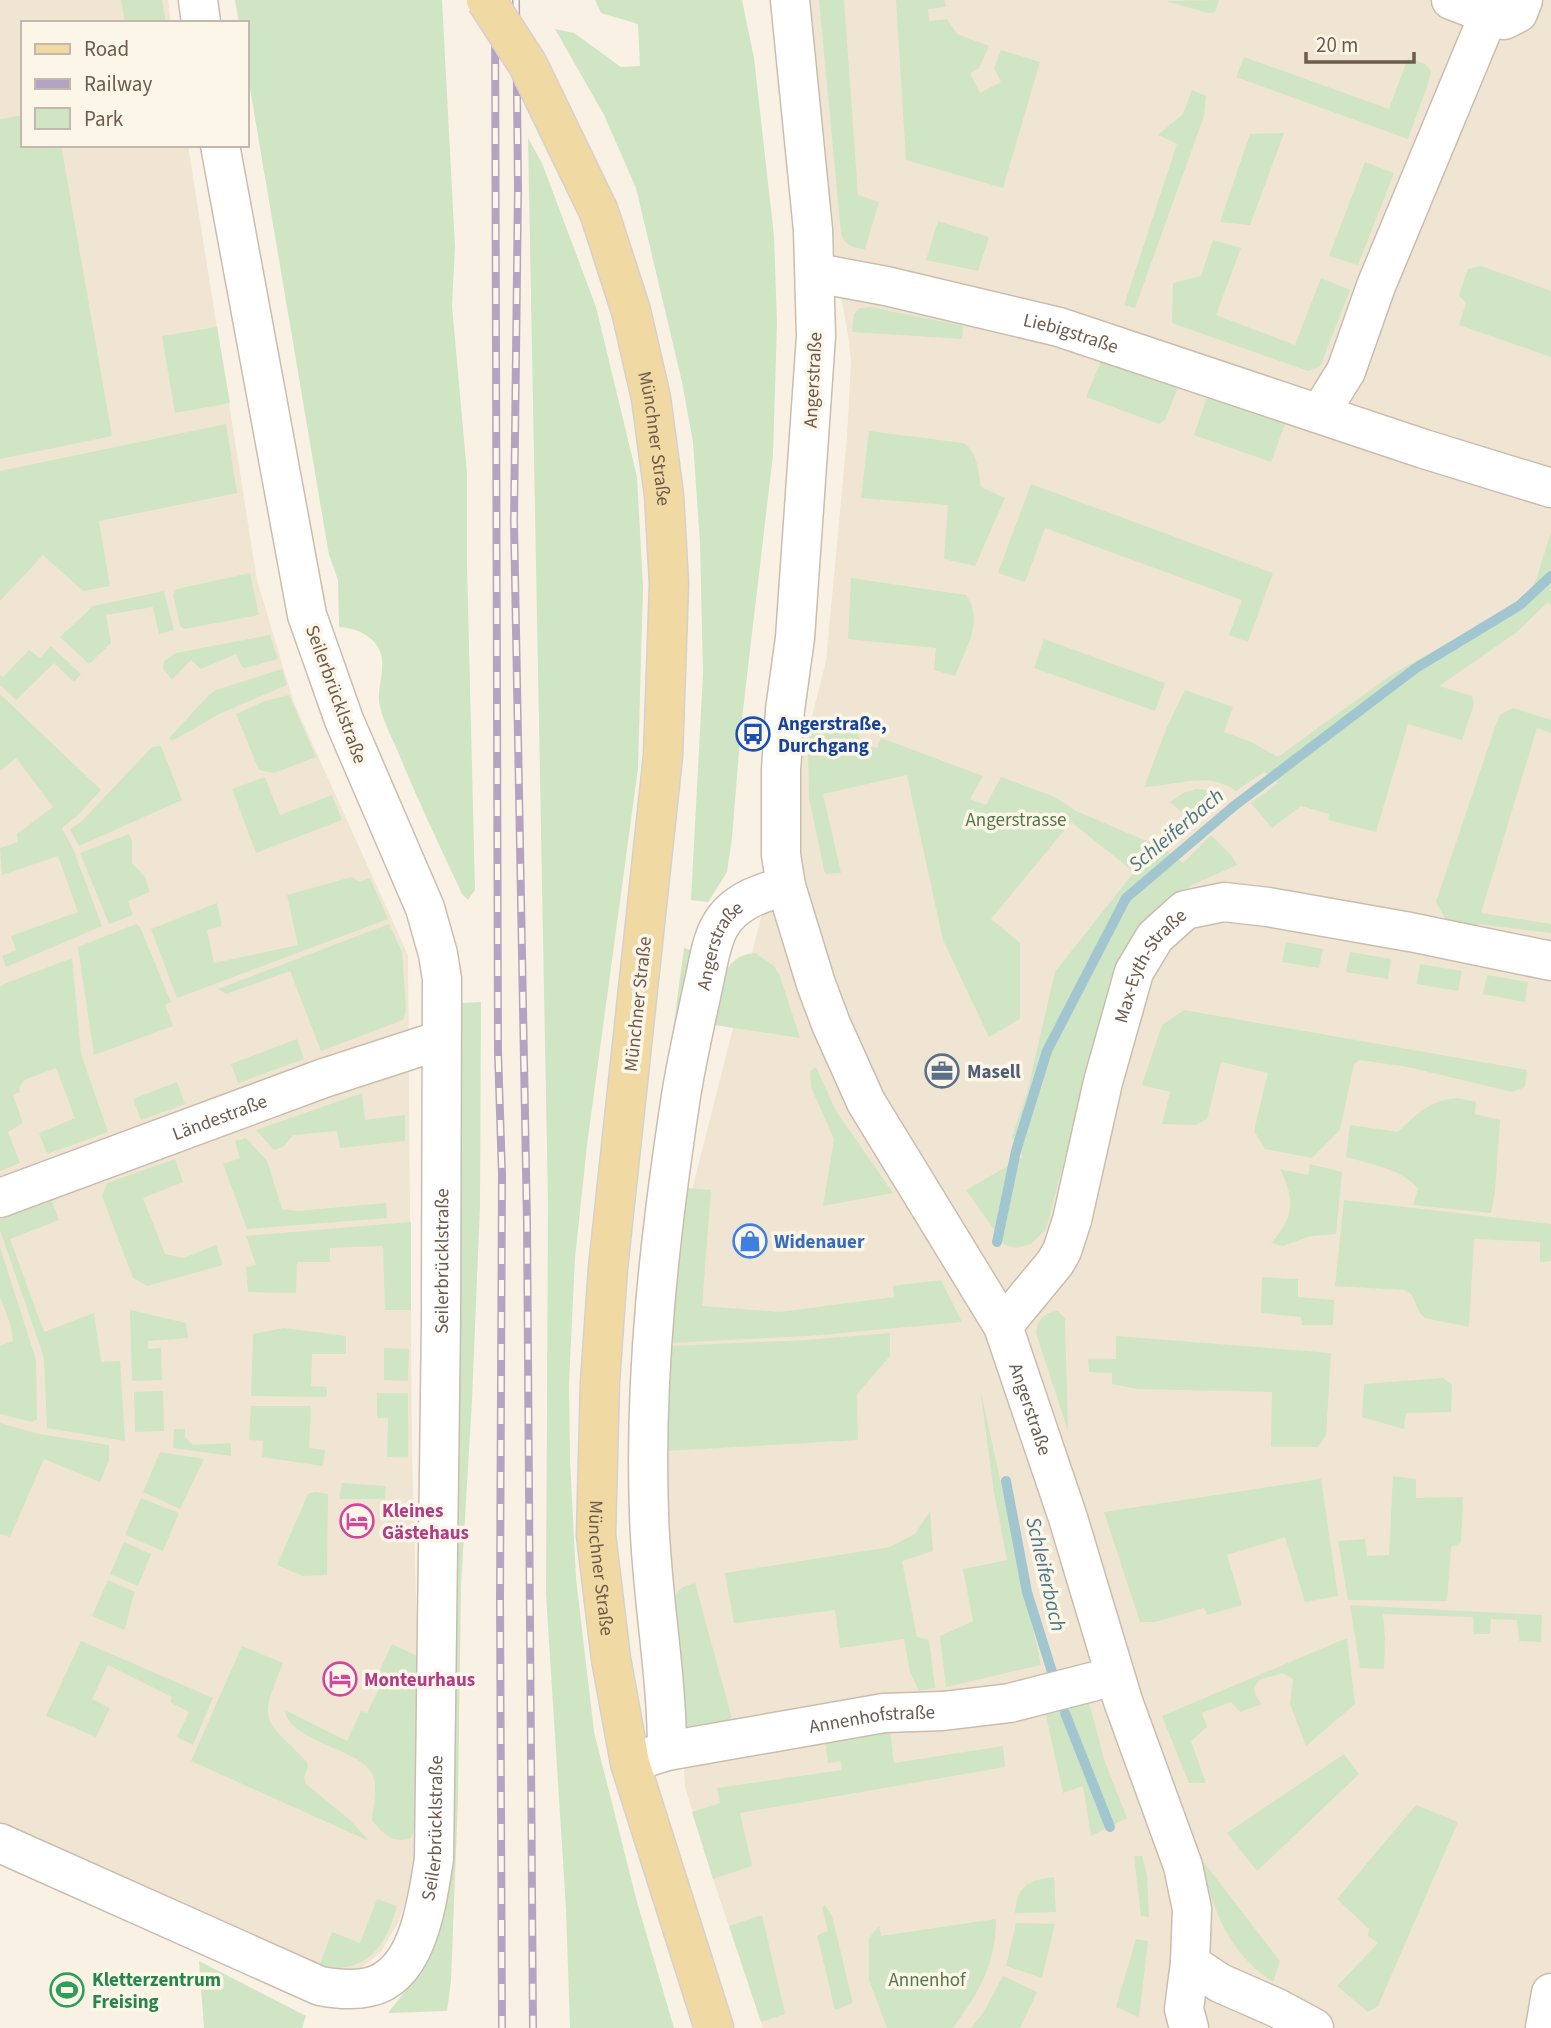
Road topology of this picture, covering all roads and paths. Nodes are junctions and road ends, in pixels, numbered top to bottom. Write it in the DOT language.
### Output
graph roads {
  1 [pos="198,0"];
  2 [pos="486,0"];
  3 [pos="790,0"];
  4 [pos="1451,0"];
  5 [pos="1523,0"];
  6 [pos="1489,14"];
  7 [pos="201,21"];
  8 [pos="220,147"];
  9 [pos="816,273"];
  10 [pos="1320,413"];
  11 [pos="1551,488"];
  12 [pos="786,886"];
  13 [pos="1551,961"];
  14 [pos="441,1040"];
  15 [pos="0,1198"];
  16 [pos="1003,1326"];
  17 [pos="1115,1676"];
  18 [pos="667,1751"];
  19 [pos="630,1763"];
  20 [pos="0,1843"];
  21 [pos="1190,1963"];
  22 [pos="1551,1993"];
  23 [pos="1177,2022"];
  24 [pos="714,2028"];
  25 [pos="1314,2028"];
  26 [pos="1545,2028"];
  1 -- 7 [label="street"];
  2 -- 19 [label="main road, Münchner Straße, bridge"];
  3 -- 9 [label="street, Angerstraße"];
  4 -- 6 [label="street"];
  5 -- 6 [label="street"];
  6 -- 10 [label="street"];
  8 -- 14 [label="street, Seilerbrücklstraße"];
  9 -- 10 [label="street, Liebigstraße"];
  9 -- 12 [label="street, Angerstraße"];
  10 -- 11 [label="street, Liebigstraße"];
  12 -- 16 [label="street, Angerstraße"];
  12 -- 18 [label="street, Angerstraße"];
  13 -- 16 [label="street, Max-Eyth-Straße"];
  14 -- 15 [label="street, Ländestraße"];
  14 -- 20 [label="street, Seilerbrücklstraße"];
  16 -- 17 [label="street, Angerstraße"];
  17 -- 18 [label="street, Annenhofstraße"];
  17 -- 21 [label="street, Angerstraße"];
  18 -- 19 [label="street, Annenhofstraße"];
  19 -- 24 [label="main road, Münchner Straße"];
  21 -- 23 [label="street, Angerstraße"];
  21 -- 25 [label="street"];
  22 -- 26 [label="street"];
}
